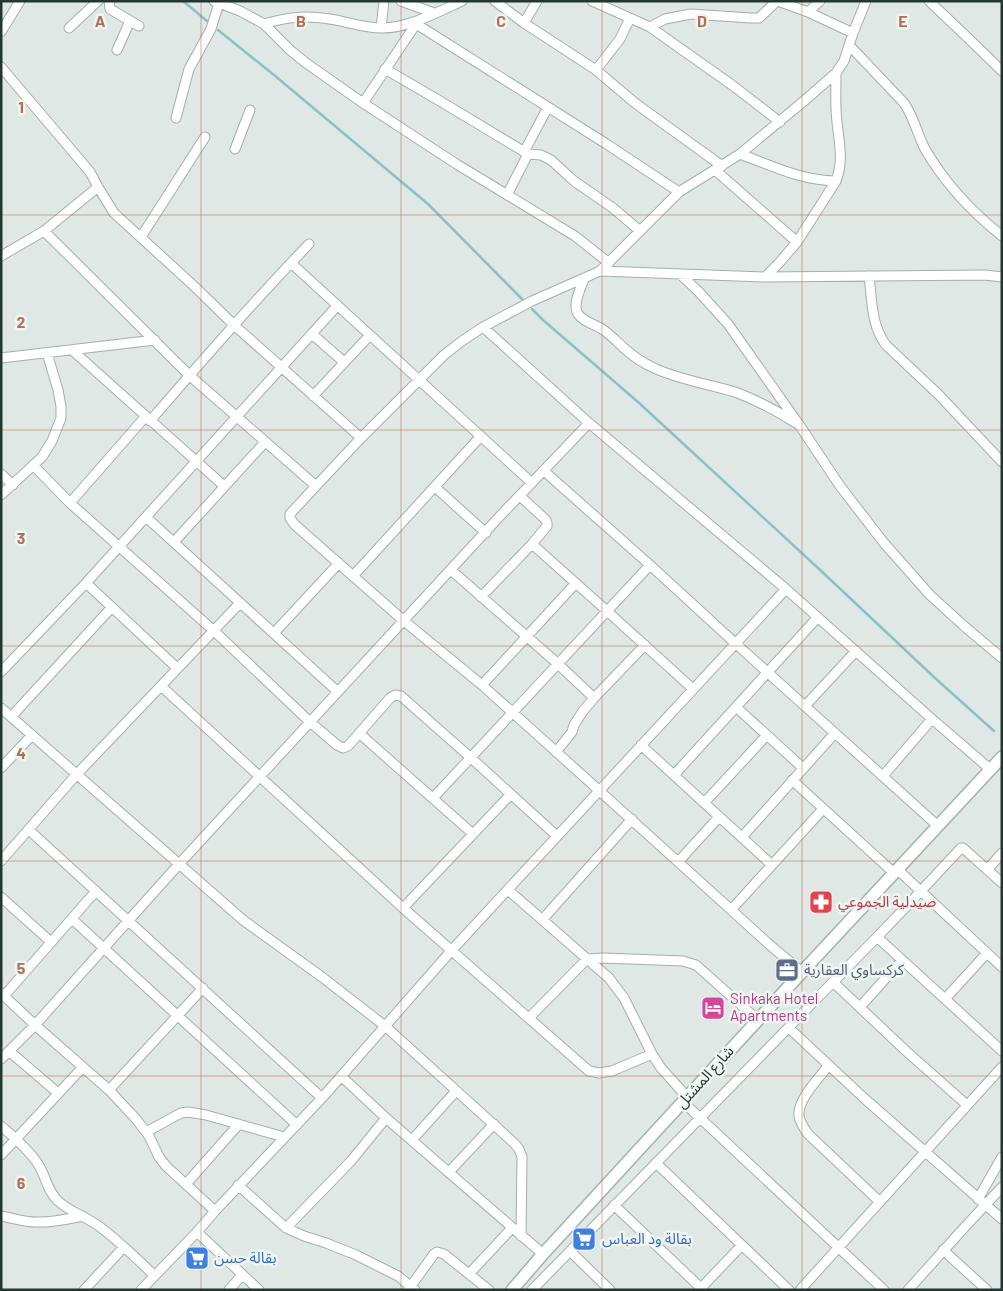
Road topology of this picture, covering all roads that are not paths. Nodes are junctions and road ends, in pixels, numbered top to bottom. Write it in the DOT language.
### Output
graph roads {
  1 [pos="20,1"];
  2 [pos="98,1"];
  3 [pos="109,1"];
  4 [pos="384,1"];
  5 [pos="401,1"];
  6 [pos="462,1"];
  7 [pos="495,1"];
  8 [pos="537,1"];
  9 [pos="592,1"];
  10 [pos="778,1"];
  11 [pos="820,1"];
  12 [pos="866,1"];
  13 [pos="929,1"];
  14 [pos="216,2"];
  15 [pos="808,12"];
  16 [pos="434,13"];
  17 [pos="630,18"];
  18 [pos="130,21"];
  19 [pos="414,23"];
  20 [pos="524,23"];
  21 [pos="264,24"];
  22 [pos="139,26"];
  23 [pos="650,27"];
  24 [pos="69,28"];
  25 [pos="381,28"];
  26 [pos="1,32"];
  27 [pos="853,33"];
  28 [pos="849,45"];
  29 [pos="118,50"];
  30 [pos="1,67"];
  31 [pos="385,69"];
  32 [pos="596,70"];
  33 [pos="1002,71"];
  34 [pos="836,73"];
  35 [pos="363,103"];
  36 [pos="548,107"];
  37 [pos="250,110"];
  38 [pos="176,118"];
  39 [pos="780,122"];
  40 [pos="205,137"];
  41 [pos="235,150"];
  42 [pos="526,153"];
  43 [pos="740,154"];
  44 [pos="719,168"];
  45 [pos="836,181"];
  46 [pos="98,187"];
  47 [pos="679,192"];
  48 [pos="507,195"];
  49 [pos="44,231"];
  50 [pos="640,231"];
  51 [pos="1002,236"];
  52 [pos="141,238"];
  53 [pos="797,242"];
  54 [pos="1,244"];
  55 [pos="309,244"];
  56 [pos="5,254"];
  57 [pos="291,263"];
  58 [pos="609,263"];
  59 [pos="600,271"];
  60 [pos="680,274"];
  61 [pos="869,276"];
  62 [pos="764,277"];
  63 [pos="1002,277"];
  64 [pos="584,278"];
  65 [pos="337,306"];
  66 [pos="234,326"];
  67 [pos="482,327"];
  68 [pos="312,334"];
  69 [pos="370,335"];
  70 [pos="155,340"];
  71 [pos="72,350"];
  72 [pos="46,353"];
  73 [pos="1,358"];
  74 [pos="344,362"];
  75 [pos="281,368"];
  76 [pos="190,375"];
  77 [pos="420,379"];
  78 [pos="313,396"];
  79 [pos="148,418"];
  80 [pos="237,418"];
  81 [pos="589,423"];
  82 [pos="800,426"];
  83 [pos="481,436"];
  84 [pos="361,438"];
  85 [pos="265,442"];
  86 [pos="196,462"];
  87 [pos="1002,462"];
  88 [pos="33,465"];
  89 [pos="544,471"];
  90 [pos="1,474"];
  91 [pos="532,483"];
  92 [pos="13,485"];
  93 [pos="224,486"];
  94 [pos="316,486"];
  95 [pos="435,487"];
  96 [pos="1,495"];
  97 [pos="520,496"];
  98 [pos="70,503"];
  99 [pos="146,517"];
  100 [pos="486,532"];
  101 [pos="174,542"];
  102 [pos="532,544"];
  103 [pos="118,546"];
  104 [pos="339,563"];
  105 [pos="650,564"];
  106 [pos="451,570"];
  107 [pos="353,576"];
  108 [pos="86,582"];
  109 [pos="576,583"];
  110 [pos="786,589"];
  111 [pos="481,597"];
  112 [pos="240,602"];
  113 [pos="112,607"];
  114 [pos="607,610"];
  115 [pos="818,617"];
  116 [pos="404,621"];
  117 [pos="213,630"];
  118 [pos="274,634"];
  119 [pos="527,637"];
  120 [pos="735,643"];
  121 [pos="645,645"];
  122 [pos="856,651"];
  123 [pos="1002,658"];
  124 [pos="557,664"];
  125 [pos="177,668"];
  126 [pos="1,672"];
  127 [pos="767,672"];
  128 [pos="482,685"];
  129 [pos="160,686"];
  130 [pos="693,689"];
  131 [pos="338,692"];
  132 [pos="594,698"];
  133 [pos="805,706"];
  134 [pos="736,707"];
  135 [pos="1,708"];
  136 [pos="512,712"];
  137 [pos="11,716"];
  138 [pos="932,719"];
  139 [pos="310,722"];
  140 [pos="359,733"];
  141 [pos="835,733"];
  142 [pos="32,735"];
  143 [pos="767,735"];
  144 [pos="641,745"];
  145 [pos="556,752"];
  146 [pos="1002,756"];
  147 [pos="470,757"];
  148 [pos="1,768"];
  149 [pos="803,768"];
  150 [pos="990,769"];
  151 [pos="77,774"];
  152 [pos="674,774"];
  153 [pos="883,776"];
  154 [pos="259,777"];
  155 [pos="792,780"];
  156 [pos="599,790"];
  157 [pos="511,794"];
  158 [pos="433,798"];
  159 [pos="704,803"];
  160 [pos="823,809"];
  161 [pos="719,817"];
  162 [pos="632,819"];
  163 [pos="938,826"];
  164 [pos="29,830"];
  165 [pos="473,834"];
  166 [pos="557,836"];
  167 [pos="742,837"];
  168 [pos="1002,853"];
  169 [pos="1,861"];
  170 [pos="678,862"];
  171 [pos="180,864"];
  172 [pos="772,865"];
  173 [pos="987,870"];
  174 [pos="896,871"];
  175 [pos="1002,883"];
  176 [pos="508,890"];
  177 [pos="96,891"];
  178 [pos="920,891"];
  179 [pos="1,897"];
  180 [pos="403,908"];
  181 [pos="731,910"];
  182 [pos="72,919"];
  183 [pos="128,920"];
  184 [pos="542,920"];
  185 [pos="877,937"];
  186 [pos="51,942"];
  187 [pos="104,948"];
  188 [pos="451,951"];
  189 [pos="987,953"];
  190 [pos="587,959"];
  191 [pos="902,960"];
  192 [pos="1002,967"];
  193 [pos="802,972"];
  194 [pos="833,982"];
  195 [pos="203,988"];
  196 [pos="3,994"];
  197 [pos="945,999"];
  198 [pos="860,1007"];
  199 [pos="178,1016"];
  200 [pos="529,1018"];
  201 [pos="758,1020"];
  202 [pos="35,1025"];
  203 [pos="385,1026"];
  204 [pos="789,1028"];
  205 [pos="8,1051"];
  206 [pos="1002,1051"];
  207 [pos="652,1054"];
  208 [pos="1,1059"];
  209 [pos="829,1065"];
  210 [pos="83,1067"];
  211 [pos="1002,1067"];
  212 [pos="341,1076"];
  213 [pos="109,1090"];
  214 [pos="456,1091"];
  215 [pos="58,1093"];
  216 [pos="322,1098"];
  217 [pos="685,1100"];
  218 [pos="967,1105"];
  219 [pos="386,1118"];
  220 [pos="701,1118"];
  221 [pos="239,1124"];
  222 [pos="494,1124"];
  223 [pos="296,1125"];
  224 [pos="1,1126"];
  225 [pos="146,1132"];
  226 [pos="284,1137"];
  227 [pos="16,1138"];
  228 [pos="412,1140"];
  229 [pos="925,1152"];
  230 [pos="1,1155"];
  231 [pos="1002,1156"];
  232 [pos="656,1162"];
  233 [pos="448,1172"];
  234 [pos="186,1184"];
  235 [pos="238,1185"];
  236 [pos="1002,1188"];
  237 [pos="978,1199"];
  238 [pos="880,1202"];
  239 [pos="614,1205"];
  240 [pos="986,1205"];
  241 [pos="214,1211"];
  242 [pos="1,1216"];
  243 [pos="83,1216"];
  244 [pos="1002,1219"];
  245 [pos="286,1228"];
  246 [pos="512,1228"];
  247 [pos="196,1232"];
  248 [pos="522,1236"];
  249 [pos="742,1245"];
  250 [pos="124,1247"];
  251 [pos="839,1247"];
  252 [pos="944,1250"];
  253 [pos="570,1252"];
  254 [pos="543,1254"];
  255 [pos="469,1274"];
  256 [pos="154,1275"];
  257 [pos="242,1275"];
  258 [pos="412,1289"];
  259 [pos="702,1289"];
  260 [pos="84,1290"];
  261 [pos="141,1290"];
  262 [pos="229,1290"];
  263 [pos="259,1290"];
  264 [pos="489,1290"];
  265 [pos="512,1290"];
  266 [pos="532,1290"];
  267 [pos="610,1290"];
  268 [pos="789,1290"];
  269 [pos="800,1290"];
  270 [pos="884,1290"];
  271 [pos="908,1290"];
  272 [pos="987,1290"];
  1 -- 26 [label="street"];
  2 -- 24 [label="street"];
  3 -- 18 [label="street"];
  4 -- 25 [label="street"];
  5 -- 16 [label="street"];
  6 -- 16 [label="street"];
  7 -- 20 [label="street"];
  8 -- 20 [label="street"];
  9 -- 17 [label="street"];
  10 -- 15 [label="street"];
  10 -- 23 [label="street"];
  11 -- 15 [label="street"];
  12 -- 27 [label="street"];
  13 -- 33 [label="street"];
  14 -- 21 [label="street"];
  14 -- 38 [label="street"];
  15 -- 27 [label="street"];
  16 -- 19 [label="street"];
  17 -- 23 [label="street"];
  17 -- 32 [label="street"];
  18 -- 22 [label="street"];
  18 -- 29 [label="street"];
  19 -- 25 [label="street"];
  19 -- 31 [label="street"];
  19 -- 36 [label="street"];
  20 -- 32 [label="street"];
  21 -- 25 [label="street"];
  21 -- 35 [label="street"];
  23 -- 39 [label="street"];
  27 -- 28 [label="street"];
  28 -- 34 [label="street"];
  28 -- 51 [label="street"];
  30 -- 46 [label="street"];
  31 -- 35 [label="street"];
  31 -- 42 [label="street"];
  32 -- 44 [label="street"];
  34 -- 39 [label="street"];
  34 -- 45 [label="street"];
  35 -- 48 [label="street"];
  36 -- 42 [label="street"];
  36 -- 47 [label="street"];
  37 -- 41 [label="street"];
  39 -- 43 [label="street"];
  40 -- 52 [label="street"];
  42 -- 48 [label="street"];
  42 -- 50 [label="street"];
  43 -- 44 [label="street"];
  43 -- 45 [label="street"];
  44 -- 47 [label="street"];
  44 -- 53 [label="street"];
  45 -- 53 [label="street"];
  46 -- 49 [label="street"];
  46 -- 52 [label="street"];
  47 -- 50 [label="street"];
  48 -- 58 [label="street"];
  49 -- 56 [label="street"];
  49 -- 70 [label="street"];
  50 -- 58 [label="street"];
  52 -- 66 [label="street"];
  53 -- 62 [label="street"];
  54 -- 56 [label="street"];
  55 -- 57 [label="street"];
  57 -- 65 [label="street"];
  57 -- 66 [label="street"];
  58 -- 59 [label="street"];
  59 -- 60 [label="street"];
  59 -- 64 [label="street"];
  60 -- 62 [label="street"];
  60 -- 82 [label="street"];
  61 -- 62 [label="street"];
  61 -- 63 [label="street"];
  61 -- 87 [label="street"];
  64 -- 67 [label="street"];
  64 -- 82 [label="street"];
  65 -- 68 [label="street"];
  65 -- 69 [label="street"];
  66 -- 75 [label="street"];
  66 -- 76 [label="street"];
  67 -- 77 [label="street"];
  67 -- 81 [label="street"];
  68 -- 74 [label="street"];
  68 -- 75 [label="street"];
  69 -- 74 [label="street"];
  69 -- 77 [label="street"];
  70 -- 71 [label="street"];
  70 -- 76 [label="street"];
  71 -- 72 [label="street"];
  71 -- 79 [label="street"];
  72 -- 73 [label="street"];
  72 -- 88 [label="street"];
  74 -- 78 [label="street"];
  75 -- 78 [label="street"];
  75 -- 80 [label="street"];
  76 -- 79 [label="street"];
  76 -- 80 [label="street"];
  77 -- 83 [label="street"];
  77 -- 84 [label="street"];
  78 -- 84 [label="street"];
  79 -- 86 [label="street"];
  79 -- 98 [label="street"];
  80 -- 85 [label="street"];
  80 -- 86 [label="street"];
  81 -- 89 [label="street"];
  81 -- 110 [label="street"];
  82 -- 123 [label="street"];
  83 -- 91 [label="street"];
  83 -- 95 [label="street"];
  84 -- 94 [label="street"];
  85 -- 93 [label="street"];
  85 -- 94 [label="street"];
  86 -- 93 [label="street"];
  86 -- 99 [label="street"];
  88 -- 92 [label="street"];
  88 -- 98 [label="street"];
  89 -- 91 [label="street"];
  89 -- 105 [label="street"];
  90 -- 92 [label="street"];
  91 -- 97 [label="street"];
  92 -- 96 [label="street"];
  93 -- 101 [label="street"];
  94 -- 104 [label="street"];
  95 -- 100 [label="street"];
  95 -- 107 [label="street"];
  97 -- 100 [label="street"];
  97 -- 102 [label="street"];
  98 -- 103 [label="street"];
  99 -- 101 [label="street"];
  99 -- 103 [label="street"];
  100 -- 106 [label="street"];
  101 -- 112 [label="street"];
  102 -- 109 [label="street"];
  102 -- 111 [label="street"];
  103 -- 108 [label="street"];
  103 -- 117 [label="street"];
  104 -- 107 [label="street"];
  104 -- 118 [label="street"];
  105 -- 114 [label="street"];
  105 -- 120 [label="street"];
  106 -- 111 [label="street"];
  106 -- 116 [label="street"];
  107 -- 116 [label="street"];
  108 -- 113 [label="street"];
  108 -- 126 [label="street"];
  109 -- 114 [label="street"];
  109 -- 119 [label="street"];
  110 -- 115 [label="street"];
  110 -- 120 [label="street"];
  111 -- 119 [label="street"];
  112 -- 117 [label="street"];
  112 -- 118 [label="street"];
  113 -- 125 [label="street"];
  113 -- 137 [label="street"];
  114 -- 121 [label="street"];
  114 -- 124 [label="street"];
  115 -- 122 [label="street"];
  115 -- 127 [label="street"];
  116 -- 128 [label="street"];
  116 -- 131 [label="street"];
  117 -- 125 [label="street"];
  117 -- 139 [label="street"];
  118 -- 131 [label="street"];
  119 -- 124 [label="street"];
  119 -- 128 [label="street"];
  120 -- 127 [label="street"];
  120 -- 130 [label="street"];
  121 -- 130 [label="street"];
  121 -- 132 [label="street"];
  122 -- 133 [label="street"];
  122 -- 138 [label="street"];
  124 -- 132 [label="street"];
  124 -- 136 [label="street"];
  125 -- 129 [label="street"];
  127 -- 133 [label="street"];
  127 -- 134 [label="street"];
  128 -- 136 [label="street"];
  129 -- 151 [label="street"];
  129 -- 154 [label="street"];
  130 -- 144 [label="street"];
  131 -- 139 [label="street"];
  132 -- 145 [label="street"];
  133 -- 141 [label="street"];
  134 -- 143 [label="street"];
  134 -- 152 [label="street"];
  135 -- 137 [label="street"];
  136 -- 145 [label="street"];
  136 -- 147 [label="street"];
  137 -- 142 [label="street"];
  138 -- 150 [label="street"];
  138 -- 153 [label="street"];
  139 -- 140 [label="street"];
  139 -- 154 [label="street"];
  140 -- 147 [label="street"];
  140 -- 158 [label="street"];
  141 -- 149 [label="street"];
  141 -- 153 [label="street"];
  142 -- 148 [label="street"];
  142 -- 151 [label="street"];
  143 -- 149 [label="street"];
  143 -- 159 [label="street"];
  144 -- 152 [label="street"];
  144 -- 156 [label="street"];
  145 -- 156 [label="street"];
  146 -- 150 [label="street, شارع المشتل"];
  147 -- 157 [label="street"];
  147 -- 158 [label="street"];
  149 -- 155 [label="street"];
  150 -- 163 [label="street, شارع المشتل"];
  151 -- 164 [label="street"];
  151 -- 171 [label="street"];
  152 -- 159 [label="street"];
  153 -- 163 [label="street"];
  154 -- 171 [label="street"];
  154 -- 180 [label="street"];
  155 -- 160 [label="street"];
  155 -- 167 [label="street"];
  156 -- 162 [label="street"];
  156 -- 166 [label="street"];
  157 -- 165 [label="street"];
  157 -- 166 [label="street"];
  158 -- 165 [label="street"];
  159 -- 161 [label="street"];
  160 -- 172 [label="street"];
  160 -- 174 [label="street"];
  161 -- 167 [label="street"];
  161 -- 170 [label="street"];
  162 -- 170 [label="street"];
  162 -- 184 [label="street"];
  163 -- 174 [label="street, شارع المشتل"];
  164 -- 169 [label="street"];
  164 -- 177 [label="street"];
  165 -- 180 [label="street"];
  166 -- 176 [label="street"];
  167 -- 172 [label="street"];
  168 -- 173 [label="street"];
  170 -- 181 [label="street"];
  171 -- 183 [label="street"];
  171 -- 203 [label="street"];
  172 -- 181 [label="street"];
  173 -- 175 [label="street"];
  173 -- 178 [label="street"];
  174 -- 178 [label="street"];
  174 -- 193 [label="street, شارع المشتل"];
  176 -- 184 [label="street"];
  176 -- 188 [label="street"];
  177 -- 182 [label="street"];
  177 -- 183 [label="street"];
  178 -- 185 [label="street"];
  178 -- 189 [label="street"];
  179 -- 186 [label="street"];
  180 -- 188 [label="street"];
  181 -- 193 [label="street"];
  182 -- 186 [label="street"];
  182 -- 187 [label="street"];
  183 -- 187 [label="street"];
  183 -- 195 [label="street"];
  184 -- 190 [label="street"];
  185 -- 191 [label="street"];
  185 -- 194 [label="street"];
  186 -- 196 [label="street"];
  187 -- 199 [label="street"];
  187 -- 202 [label="street"];
  188 -- 200 [label="street"];
  188 -- 203 [label="street"];
  189 -- 192 [label="street"];
  189 -- 197 [label="street"];
  190 -- 200 [label="street"];
  190 -- 201 [label="street"];
  190 -- 207 [label="street"];
  191 -- 197 [label="street"];
  191 -- 198 [label="street"];
  193 -- 201 [label="street, شارع المشتل"];
  194 -- 198 [label="street"];
  194 -- 204 [label="street"];
  195 -- 199 [label="street"];
  195 -- 216 [label="street"];
  196 -- 202 [label="street"];
  197 -- 206 [label="street"];
  198 -- 218 [label="street"];
  199 -- 213 [label="street"];
  199 -- 223 [label="street"];
  200 -- 207 [label="street"];
  201 -- 217 [label="street, شارع المشتل"];
  202 -- 205 [label="street"];
  202 -- 210 [label="street"];
  203 -- 212 [label="street"];
  203 -- 214 [label="street"];
  204 -- 209 [label="street"];
  204 -- 220 [label="street"];
  205 -- 208 [label="street"];
  205 -- 215 [label="street"];
  207 -- 217 [label="street"];
  209 -- 229 [label="street"];
  209 -- 238 [label="street"];
  210 -- 213 [label="street"];
  210 -- 215 [label="street"];
  211 -- 218 [label="street"];
  212 -- 216 [label="street"];
  212 -- 219 [label="street"];
  213 -- 225 [label="street"];
  214 -- 222 [label="street"];
  214 -- 228 [label="street"];
  215 -- 227 [label="street"];
  216 -- 223 [label="street"];
  217 -- 220 [label="street"];
  217 -- 254 [label="street, شارع المشتل"];
  218 -- 229 [label="street"];
  219 -- 228 [label="street"];
  219 -- 245 [label="street"];
  220 -- 232 [label="street"];
  220 -- 251 [label="street"];
  221 -- 225 [label="street"];
  221 -- 226 [label="street"];
  221 -- 234 [label="street"];
  222 -- 233 [label="street"];
  222 -- 248 [label="street"];
  223 -- 226 [label="street"];
  224 -- 227 [label="street"];
  225 -- 234 [label="street"];
  226 -- 235 [label="street"];
  227 -- 230 [label="street"];
  227 -- 243 [label="street"];
  228 -- 233 [label="street"];
  229 -- 237 [label="street"];
  229 -- 238 [label="street"];
  231 -- 237 [label="street"];
  232 -- 239 [label="street"];
  232 -- 249 [label="street"];
  233 -- 246 [label="street"];
  234 -- 241 [label="street"];
  235 -- 241 [label="street"];
  235 -- 245 [label="street"];
  236 -- 240 [label="street"];
  237 -- 240 [label="street"];
  238 -- 251 [label="street"];
  239 -- 253 [label="street"];
  239 -- 259 [label="street"];
  240 -- 244 [label="street"];
  240 -- 252 [label="street"];
  241 -- 247 [label="street"];
  242 -- 243 [label="street"];
  243 -- 250 [label="street"];
  245 -- 258 [label="street"];
  246 -- 248 [label="street"];
  246 -- 255 [label="street"];
  247 -- 256 [label="street"];
  247 -- 257 [label="street"];
  248 -- 254 [label="street"];
  249 -- 259 [label="street"];
  249 -- 268 [label="street"];
  250 -- 256 [label="street"];
  250 -- 260 [label="street"];
  251 -- 269 [label="street"];
  251 -- 270 [label="street"];
  252 -- 271 [label="street"];
  252 -- 272 [label="street"];
  253 -- 266 [label="street"];
  253 -- 267 [label="street"];
  254 -- 265 [label="street, شارع المشتل"];
  255 -- 258 [label="street"];
  255 -- 264 [label="street"];
  256 -- 261 [label="street"];
  257 -- 262 [label="street"];
  257 -- 263 [label="street"];
}
